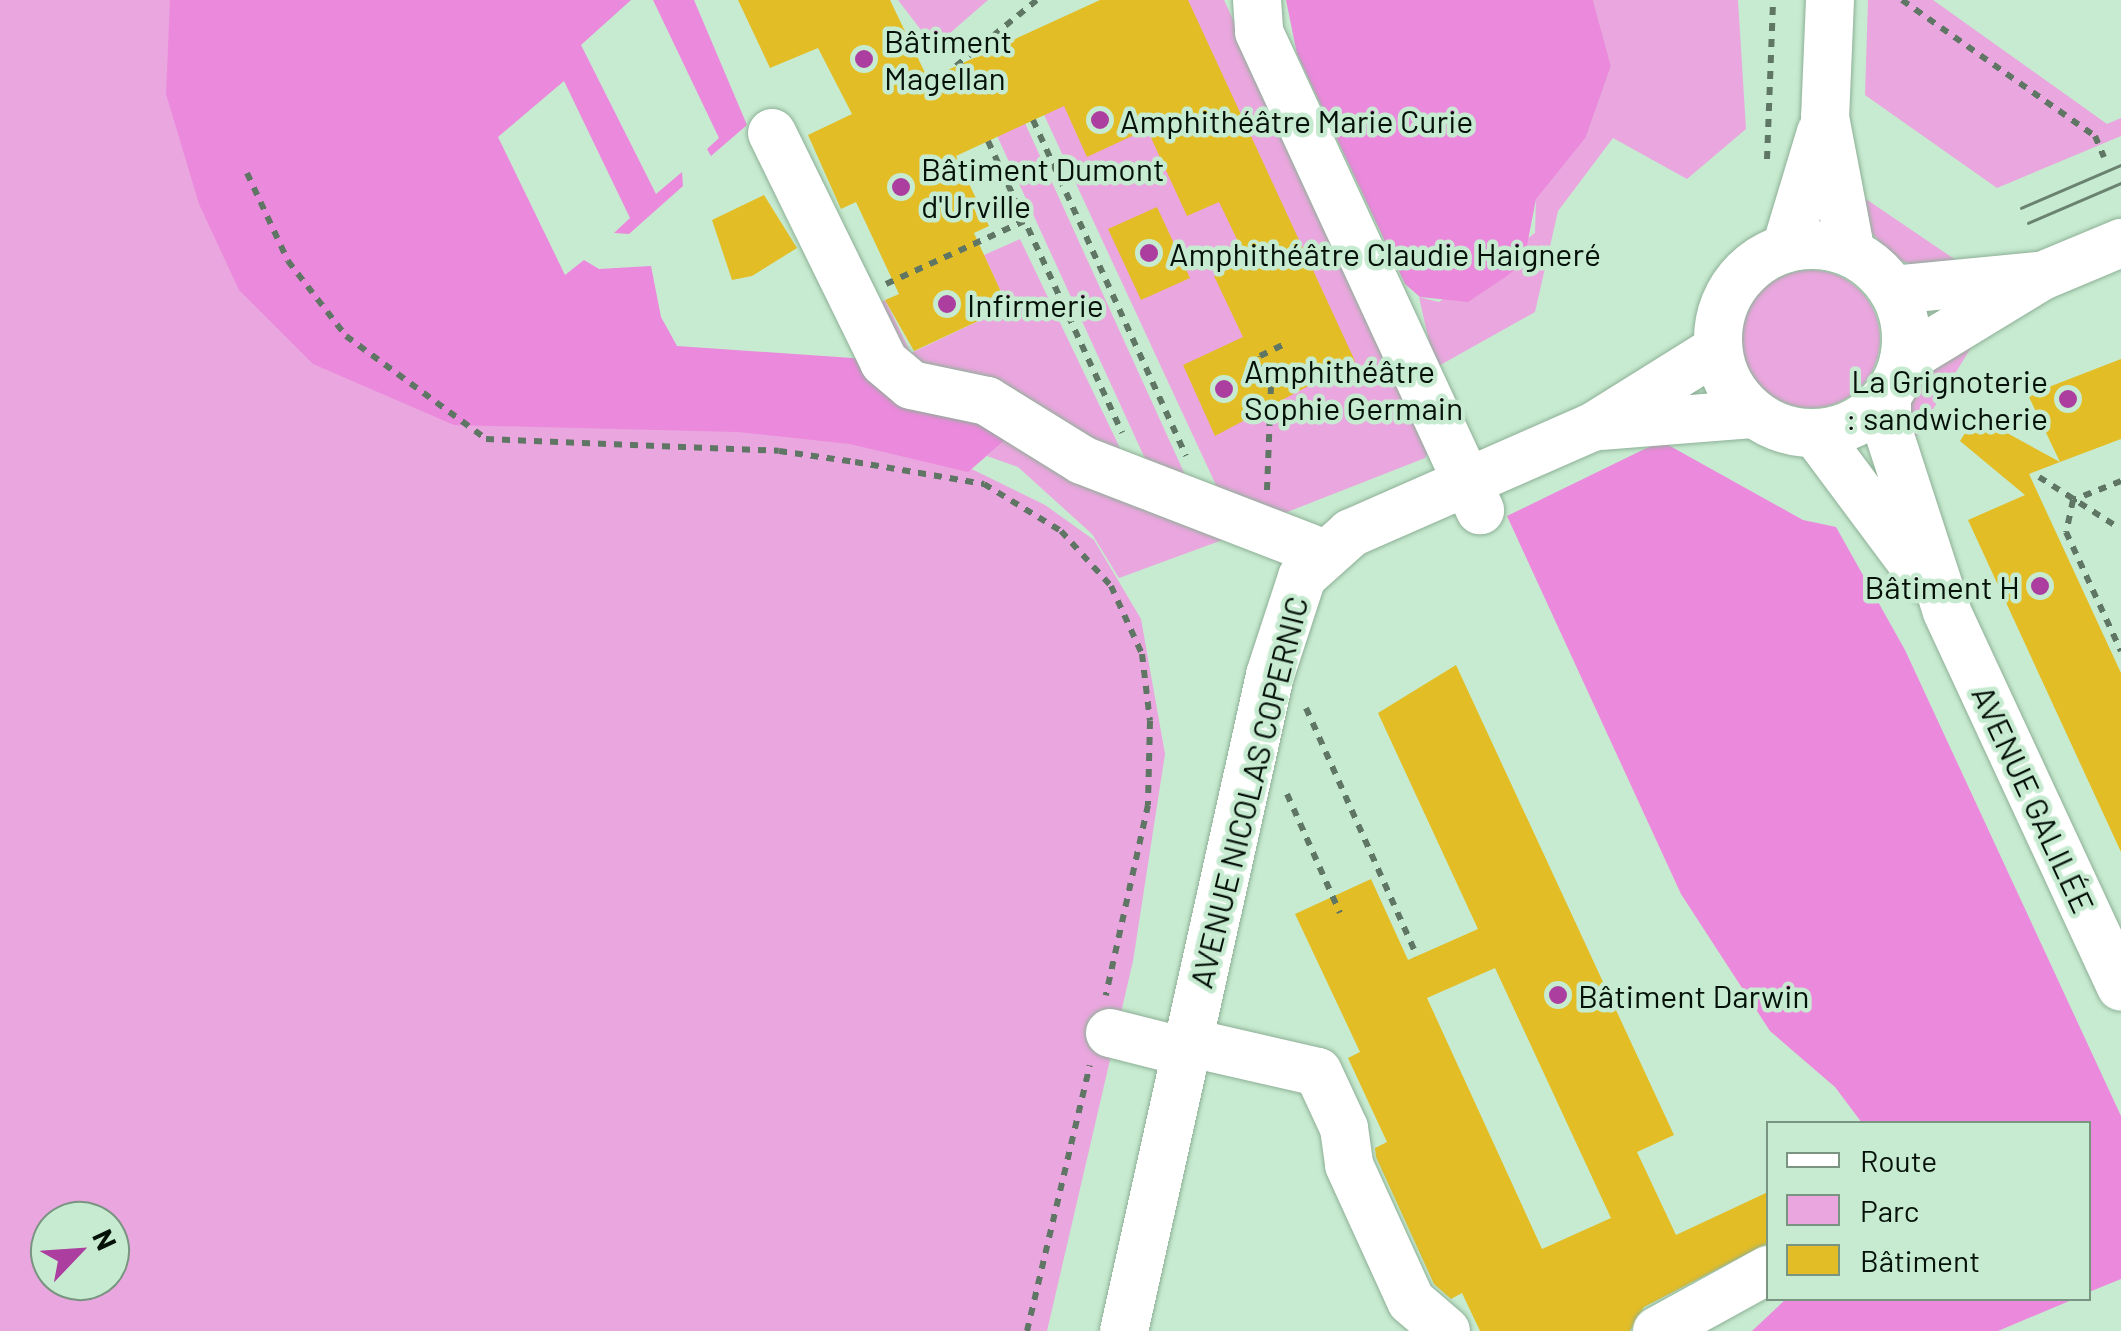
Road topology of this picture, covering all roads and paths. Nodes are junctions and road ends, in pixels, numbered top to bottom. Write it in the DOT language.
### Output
graph roads {
  1 [pos="1037,0"];
  2 [pos="1257,0"];
  3 [pos="1773,0"];
  4 [pos="1830,0"];
  5 [pos="1902,0"];
  6 [pos="956,66"];
  7 [pos="1825,116"];
  8 [pos="1033,120"];
  9 [pos="772,133"];
  10 [pos="988,142"];
  11 [pos="2104,157"];
  12 [pos="1767,164"];
  13 [pos="247,173"];
  14 [pos="1024,222"];
  15 [pos="2121,243"];
  16 [pos="1786,248"];
  17 [pos="1852,253"];
  18 [pos="2042,276"];
  19 [pos="1893,290"];
  20 [pos="854,298"];
  21 [pos="1285,344"];
  22 [pos="1718,349"];
  23 [pos="1896,378"];
  24 [pos="1946,412"];
  25 [pos="1754,414"];
  26 [pos="1593,427"];
  27 [pos="1968,428"];
  28 [pos="1816,434"];
  29 [pos="2039,476"];
  30 [pos="2121,481"];
  31 [pos="1146,484"];
  32 [pos="1474,496"];
  33 [pos="2073,500"];
  34 [pos="1210,509"];
  35 [pos="2119,528"];
  36 [pos="1267,530"];
  37 [pos="1324,553"];
  38 [pos="1948,612"];
  39 [pos="2121,651"];
  40 [pos="1298,689"];
  41 [pos="1279,774"];
  42 [pos="1340,912"];
  43 [pos="1417,956"];
  44 [pos="2121,986"];
  45 [pos="1104,1032"];
  46 [pos="1186,1047"];
  47 [pos="1766,1271"];
  48 [pos="1026,1331"];
  49 [pos="1124,1331"];
  50 [pos="1446,1331"];
  51 [pos="1657,1331"];
  1 -- 6 [label="path"];
  2 -- 32 [label="street"];
  3 -- 12 [label="path"];
  4 -- 7 [label="street"];
  5 -- 11 [label="path"];
  7 -- 16 [label="street"];
  7 -- 17 [label="street"];
  8 -- 34 [label="path"];
  9 -- 20 [label="street"];
  10 -- 14 [label="path"];
  13 -- 45 [label="path"];
  14 -- 20 [label="path"];
  14 -- 31 [label="path"];
  15 -- 18 [label="street"];
  16 -- 17 [label="street"];
  16 -- 22 [label="street"];
  17 -- 19 [label="street"];
  18 -- 19 [label="street"];
  18 -- 23 [label="street"];
  19 -- 23 [label="street"];
  20 -- 31 [label="street"];
  21 -- 36 [label="path"];
  22 -- 25 [label="street"];
  22 -- 26 [label="street, AVENUE NICOLAS COPERNIC"];
  23 -- 28 [label="street"];
  23 -- 38 [label="street, AVENUE GALILÉE"];
  24 -- 27 [label="path"];
  25 -- 26 [label="street, AVENUE NICOLAS COPERNIC"];
  25 -- 28 [label="street"];
  26 -- 32 [label="street, AVENUE NICOLAS COPERNIC"];
  28 -- 38 [label="street, AVENUE GALILÉE"];
  29 -- 33 [label="path"];
  30 -- 33 [label="path"];
  31 -- 34 [label="street"];
  32 -- 37 [label="street, AVENUE NICOLAS COPERNIC"];
  33 -- 35 [label="path"];
  33 -- 39 [label="path"];
  34 -- 36 [label="street"];
  36 -- 37 [label="street"];
  37 -- 46 [label="street, AVENUE NICOLAS COPERNIC"];
  38 -- 44 [label="street, AVENUE GALILÉE"];
  40 -- 43 [label="path"];
  41 -- 42 [label="path"];
  45 -- 46 [label="street"];
  45 -- 48 [label="path"];
  46 -- 49 [label="street, AVENUE NICOLAS COPERNIC"];
  46 -- 50 [label="street"];
  47 -- 51 [label="street"];
}
